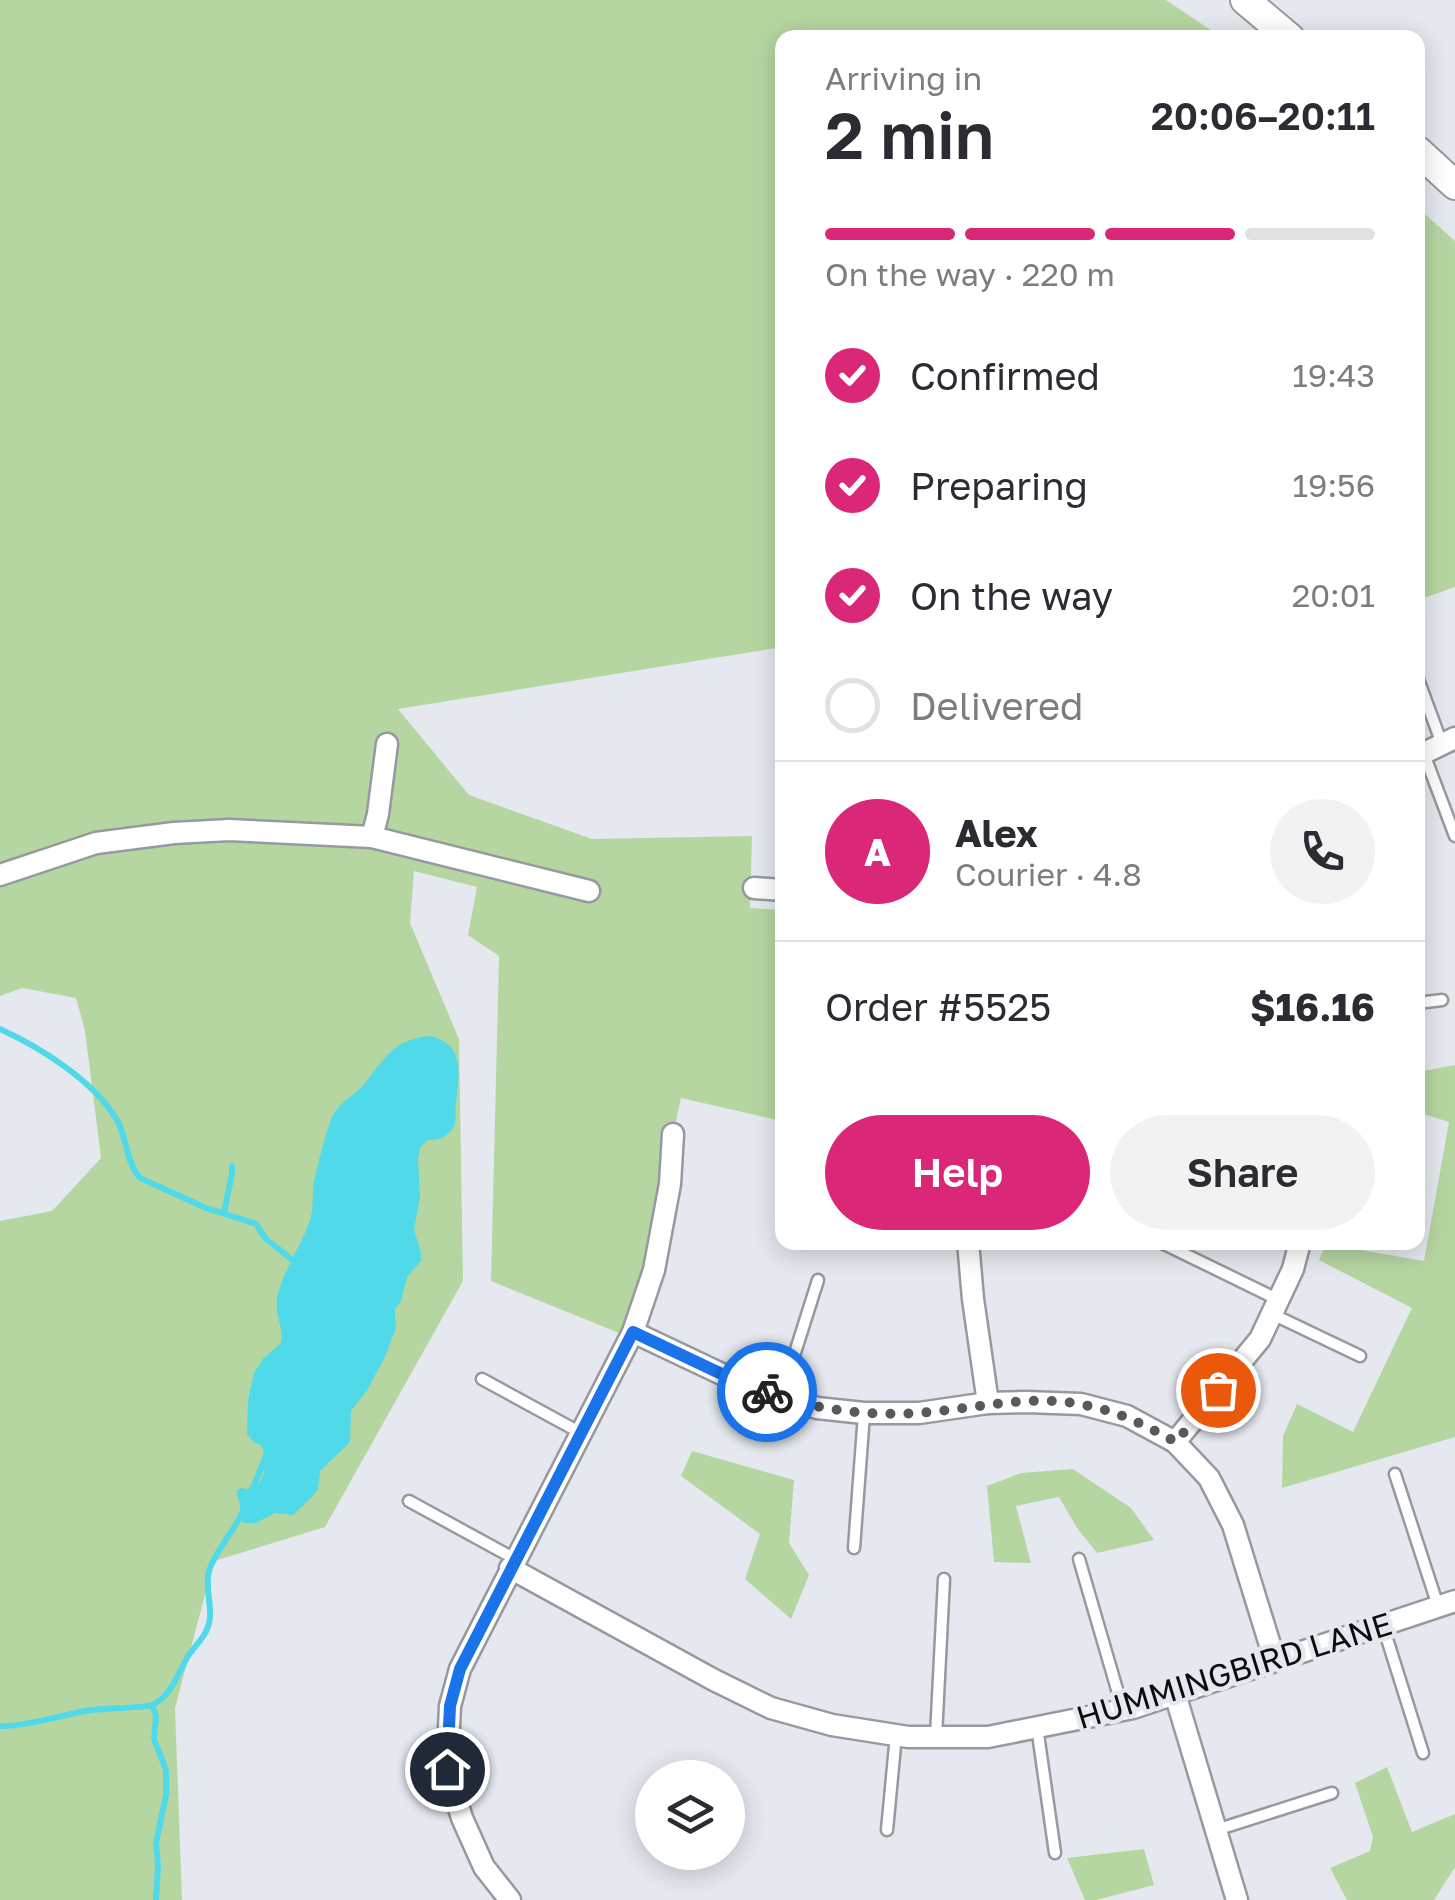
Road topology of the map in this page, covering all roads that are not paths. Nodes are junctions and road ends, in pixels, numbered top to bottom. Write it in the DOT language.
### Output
graph roads {
  1 [pos="1245,0"];
  2 [pos="1281,30"];
  3 [pos="1425,157"];
  4 [pos="1455,185"];
  5 [pos="1425,707"];
  6 [pos="387,744"];
  7 [pos="1435,748"];
  8 [pos="1455,836"];
  9 [pos="372,837"];
  10 [pos="0,874"];
  11 [pos="754,888"];
  12 [pos="589,890"];
  13 [pos="775,890"];
  14 [pos="1442,1000"];
  15 [pos="1425,1002"];
  16 [pos="673,1134"];
  17 [pos="969,1250"];
  18 [pos="1174,1250"];
  19 [pos="1298,1250"];
  20 [pos="818,1280"];
  21 [pos="1275,1307"];
  22 [pos="633,1332"];
  23 [pos="1360,1356"];
  24 [pos="482,1378"];
  25 [pos="781,1397"];
  26 [pos="988,1404"];
  27 [pos="864,1412"];
  28 [pos="580,1433"];
  29 [pos="1176,1442"];
  30 [pos="1395,1474"];
  31 [pos="410,1500"];
  32 [pos="854,1548"];
  33 [pos="1080,1559"];
  34 [pos="512,1564"];
  35 [pos="944,1579"];
  36 [pos="1446,1604"];
  37 [pos="1382,1625"];
  38 [pos="1274,1661"];
  39 [pos="1175,1694"];
  40 [pos="1123,1710"];
  41 [pos="1037,1728"];
  42 [pos="896,1736"];
  43 [pos="936,1737"];
  44 [pos="1423,1753"];
  45 [pos="1332,1794"];
  46 [pos="887,1830"];
  47 [pos="1216,1830"];
  48 [pos="1056,1852"];
  49 [pos="510,1900"];
  50 [pos="1237,1900"];
  1 -- 2 [label="street"];
  3 -- 4 [label="street"];
  5 -- 7 [label="lane"];
  6 -- 9 [label="street"];
  7 -- 8 [label="lane"];
  9 -- 10 [label="street"];
  9 -- 12 [label="street"];
  11 -- 13 [label="street"];
  14 -- 15 [label="lane"];
  16 -- 22 [label="street"];
  17 -- 26 [label="street"];
  18 -- 21 [label="lane"];
  19 -- 21 [label="street"];
  20 -- 25 [label="lane"];
  21 -- 23 [label="lane"];
  21 -- 29 [label="street"];
  22 -- 25 [label="street"];
  22 -- 28 [label="street"];
  24 -- 28 [label="lane"];
  25 -- 27 [label="street"];
  26 -- 27 [label="street"];
  26 -- 29 [label="street"];
  27 -- 32 [label="lane"];
  28 -- 34 [label="street"];
  29 -- 38 [label="street"];
  30 -- 36 [label="lane"];
  31 -- 34 [label="lane"];
  33 -- 40 [label="lane"];
  34 -- 42 [label="street, HUMMINGBIRD LANE"];
  34 -- 49 [label="street"];
  35 -- 43 [label="lane"];
  36 -- 37 [label="street, HUMMINGBIRD LANE"];
  37 -- 38 [label="street, HUMMINGBIRD LANE"];
  37 -- 44 [label="lane"];
  38 -- 39 [label="street, HUMMINGBIRD LANE"];
  39 -- 40 [label="street, HUMMINGBIRD LANE"];
  39 -- 47 [label="street"];
  40 -- 41 [label="street, HUMMINGBIRD LANE"];
  41 -- 43 [label="street, HUMMINGBIRD LANE"];
  41 -- 48 [label="lane"];
  42 -- 43 [label="street, HUMMINGBIRD LANE"];
  42 -- 46 [label="lane"];
  45 -- 47 [label="lane"];
  47 -- 50 [label="street"];
}
